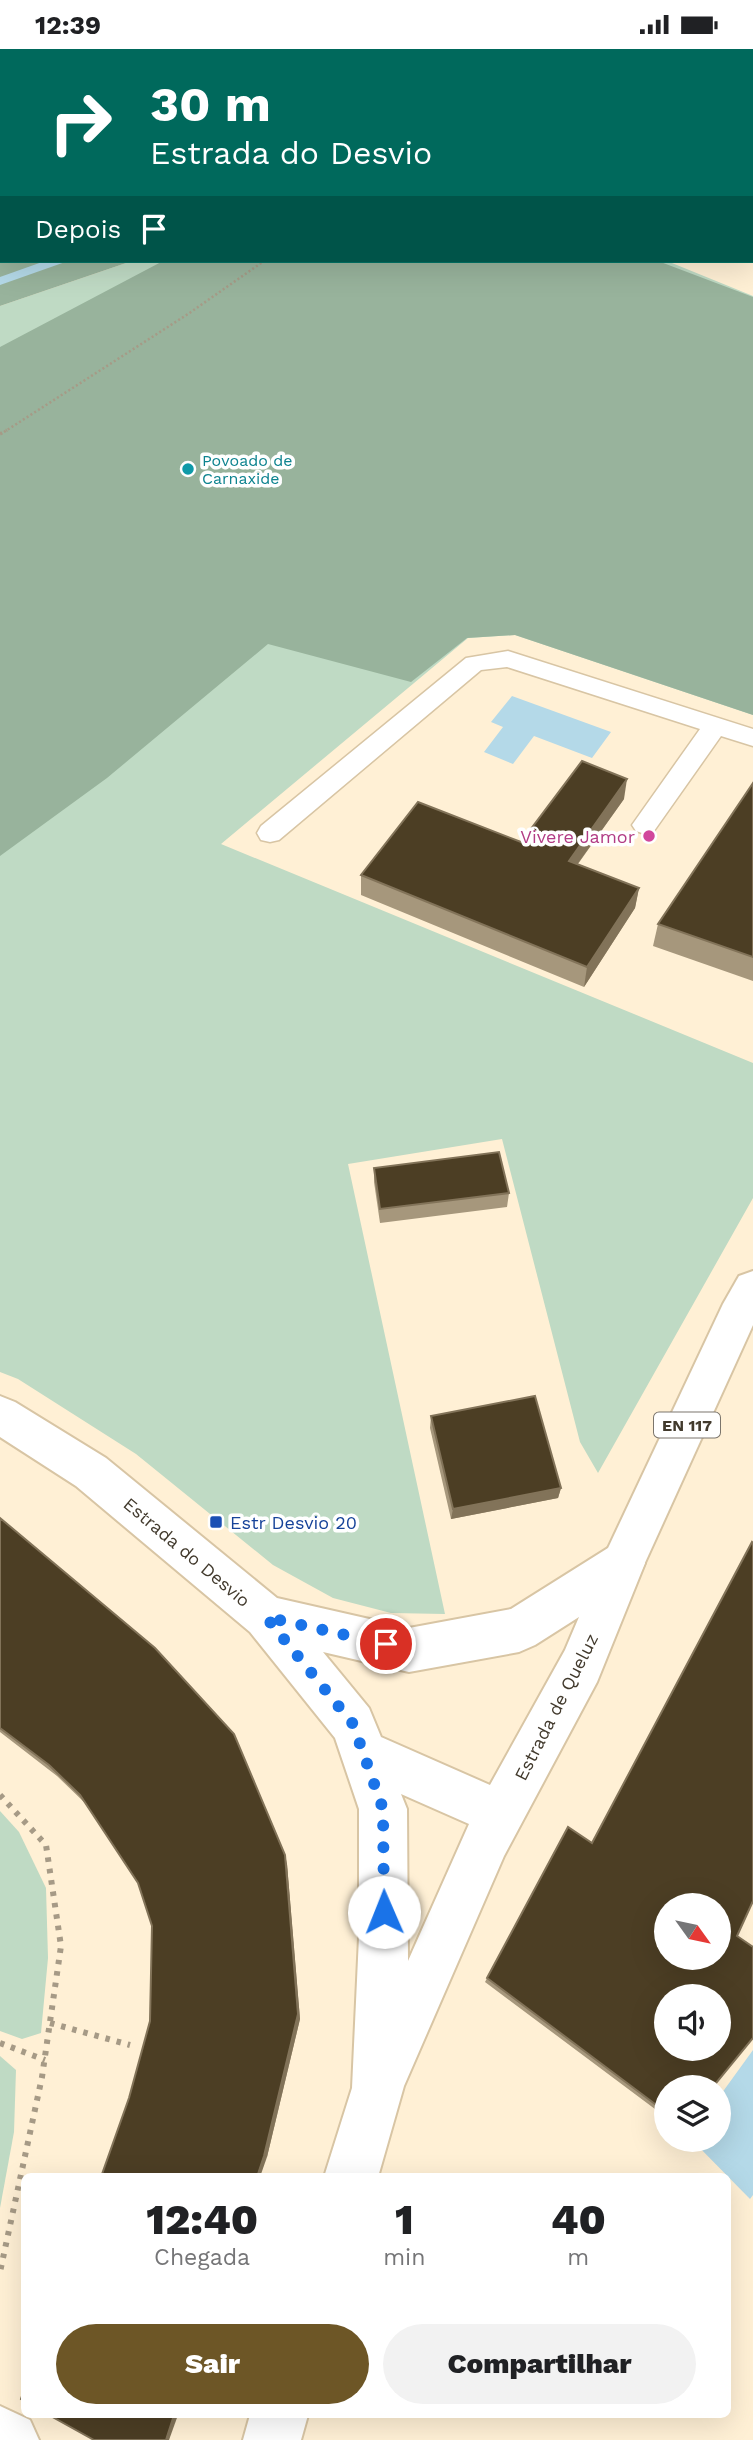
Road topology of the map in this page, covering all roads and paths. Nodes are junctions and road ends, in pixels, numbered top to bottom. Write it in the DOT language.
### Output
graph roads {
  1 [pos="261,263"];
  2 [pos="0,434"];
  3 [pos="715,726"];
  4 [pos="753,738"];
  5 [pos="645,825"];
  6 [pos="270,834"];
  7 [pos="753,1288"];
  8 [pos="0,1415"];
  9 [pos="623,1563"];
  10 [pos="266,1617"];
  11 [pos="363,1753"];
  12 [pos="0,1795"];
  13 [pos="500,1814"];
  14 [pos="50,2023"];
  15 [pos="0,2043"];
  16 [pos="130,2045"];
  17 [pos="45,2060"];
  18 [pos="378,2088"];
  19 [pos="21,2173"];
  20 [pos="21,2173"];
  21 [pos="352,2173"];
  22 [pos="0,2272"];
  23 [pos="278,2418"];
  24 [pos="0,2435"];
  25 [pos="10,2440"];
  26 [pos="272,2440"];
  1 -- 2 [label="path"];
  3 -- 4 [label="lane"];
  3 -- 5 [label="lane"];
  3 -- 6 [label="lane"];
  7 -- 9 [label="street, Estrada de Queluz / EN 117"];
  8 -- 10 [label="street, Estrada do Desvio"];
  9 -- 10 [label="street, Estrada do Desvio"];
  9 -- 13 [label="street, Estrada de Queluz"];
  10 -- 11 [label="street"];
  11 -- 13 [label="street"];
  11 -- 18 [label="street"];
  12 -- 14 [label="path"];
  13 -- 18 [label="street, Estrada de Queluz"];
  14 -- 16 [label="path"];
  14 -- 17 [label="path"];
  15 -- 17 [label="path"];
  17 -- 19 [label="path"];
  18 -- 21 [label="street"];
  20 -- 22 [label="path"];
  23 -- 26 [label="street"];
  24 -- 25 [label="street"];
}
